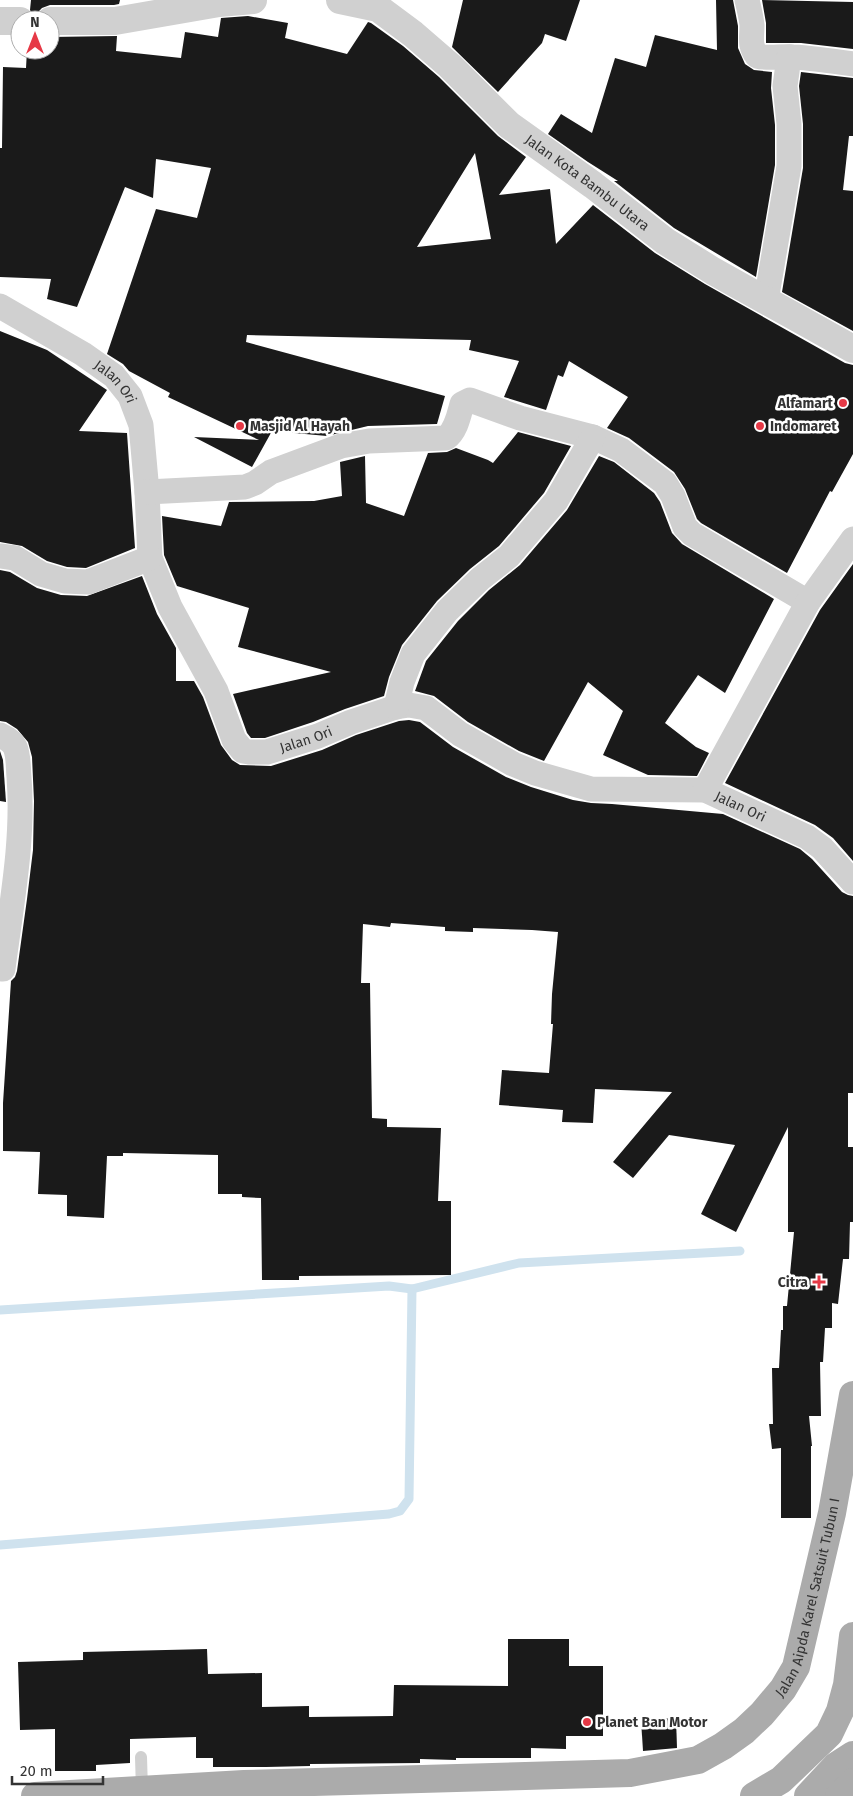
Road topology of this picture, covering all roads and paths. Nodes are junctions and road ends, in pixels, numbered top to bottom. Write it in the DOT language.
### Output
graph roads {
  1 [pos="253,0"];
  2 [pos="340,0"];
  3 [pos="747,0"];
  4 [pos="218,2"];
  5 [pos="378,4"];
  6 [pos="60,21"];
  7 [pos="789,56"];
  8 [pos="853,64"];
  9 [pos="766,301"];
  10 [pos="0,306"];
  11 [pos="853,349"];
  12 [pos="593,437"];
  13 [pos="147,492"];
  14 [pos="853,539"];
  15 [pos="0,556"];
  16 [pos="150,558"];
  17 [pos="808,602"];
  18 [pos="396,707"];
  19 [pos="0,736"];
  20 [pos="705,790"];
  21 [pos="853,882"];
  22 [pos="3,969"];
  23 [pos="853,1395"];
  24 [pos="853,1636"];
  25 [pos="853,1755"];
  26 [pos="141,1757"];
  27 [pos="853,1782"];
  28 [pos="142,1790"];
  29 [pos="35,1796"];
  30 [pos="754,1796"];
  31 [pos="808,1796"];
  32 [pos="839,1796"];
  1 -- 4 [label="street"];
  2 -- 5 [label="street, Jalan Kota Bambu Utara"];
  3 -- 7 [label="street"];
  4 -- 6 [label="street"];
  5 -- 9 [label="street, Jalan Kota Bambu Utara"];
  7 -- 8 [label="street"];
  7 -- 9 [label="street"];
  9 -- 11 [label="street, Jalan Kota Bambu Utara"];
  10 -- 13 [label="street, Jalan Ori"];
  12 -- 13 [label="street"];
  12 -- 17 [label="street"];
  12 -- 18 [label="street"];
  13 -- 16 [label="street, Jalan Ori"];
  14 -- 17 [label="street"];
  15 -- 16 [label="street"];
  16 -- 18 [label="street, Jalan Ori"];
  17 -- 20 [label="street"];
  18 -- 20 [label="street, Jalan Ori"];
  19 -- 22 [label="street"];
  20 -- 21 [label="street, Jalan Ori"];
  23 -- 28 [label="main road, Jalan Aipda Karel Satsuit Tubun I"];
  24 -- 30 [label="main road"];
  25 -- 31 [label="main road"];
  26 -- 28 [label="lane"];
  27 -- 32 [label="main road"];
  28 -- 29 [label="main road"];
}
